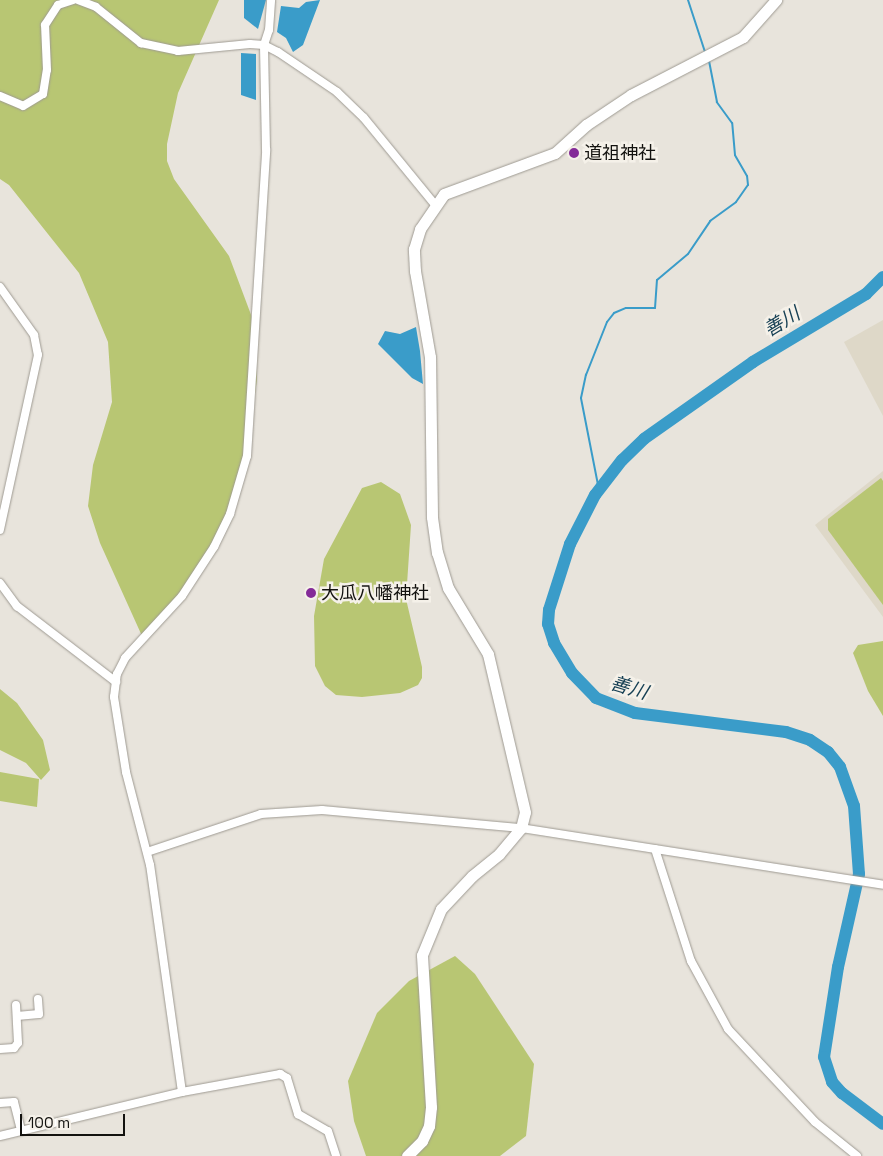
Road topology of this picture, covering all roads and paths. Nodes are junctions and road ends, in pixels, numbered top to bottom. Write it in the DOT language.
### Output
graph roads {
  1 [pos="73,0"];
  2 [pos="78,0"];
  3 [pos="271,0"];
  4 [pos="776,0"];
  5 [pos="264,45"];
  6 [pos="0,96"];
  7 [pos="436,206"];
  8 [pos="0,287"];
  9 [pos="0,530"];
  10 [pos="0,583"];
  11 [pos="116,682"];
  12 [pos="521,828"];
  13 [pos="655,849"];
  14 [pos="147,852"];
  15 [pos="881,884"];
  16 [pos="38,999"];
  17 [pos="16,1005"];
  18 [pos="17,1016"];
  19 [pos="0,1049"];
  20 [pos="182,1092"];
  21 [pos="0,1103"];
  22 [pos="21,1131"];
  23 [pos="0,1136"];
  24 [pos="336,1156"];
  25 [pos="407,1156"];
  26 [pos="857,1156"];
  1 -- 6 [label="street"];
  2 -- 5 [label="street"];
  3 -- 5 [label="street"];
  4 -- 7 [label="street"];
  5 -- 7 [label="street"];
  5 -- 11 [label="street"];
  7 -- 12 [label="street"];
  8 -- 9 [label="street"];
  10 -- 11 [label="street"];
  11 -- 14 [label="street"];
  12 -- 13 [label="street"];
  12 -- 14 [label="street"];
  12 -- 25 [label="street"];
  13 -- 15 [label="street"];
  13 -- 26 [label="street"];
  14 -- 20 [label="street"];
  16 -- 18 [label="street"];
  17 -- 18 [label="street"];
  18 -- 19 [label="street"];
  20 -- 22 [label="street"];
  20 -- 24 [label="street"];
  21 -- 22 [label="street"];
  22 -- 23 [label="street"];
}
